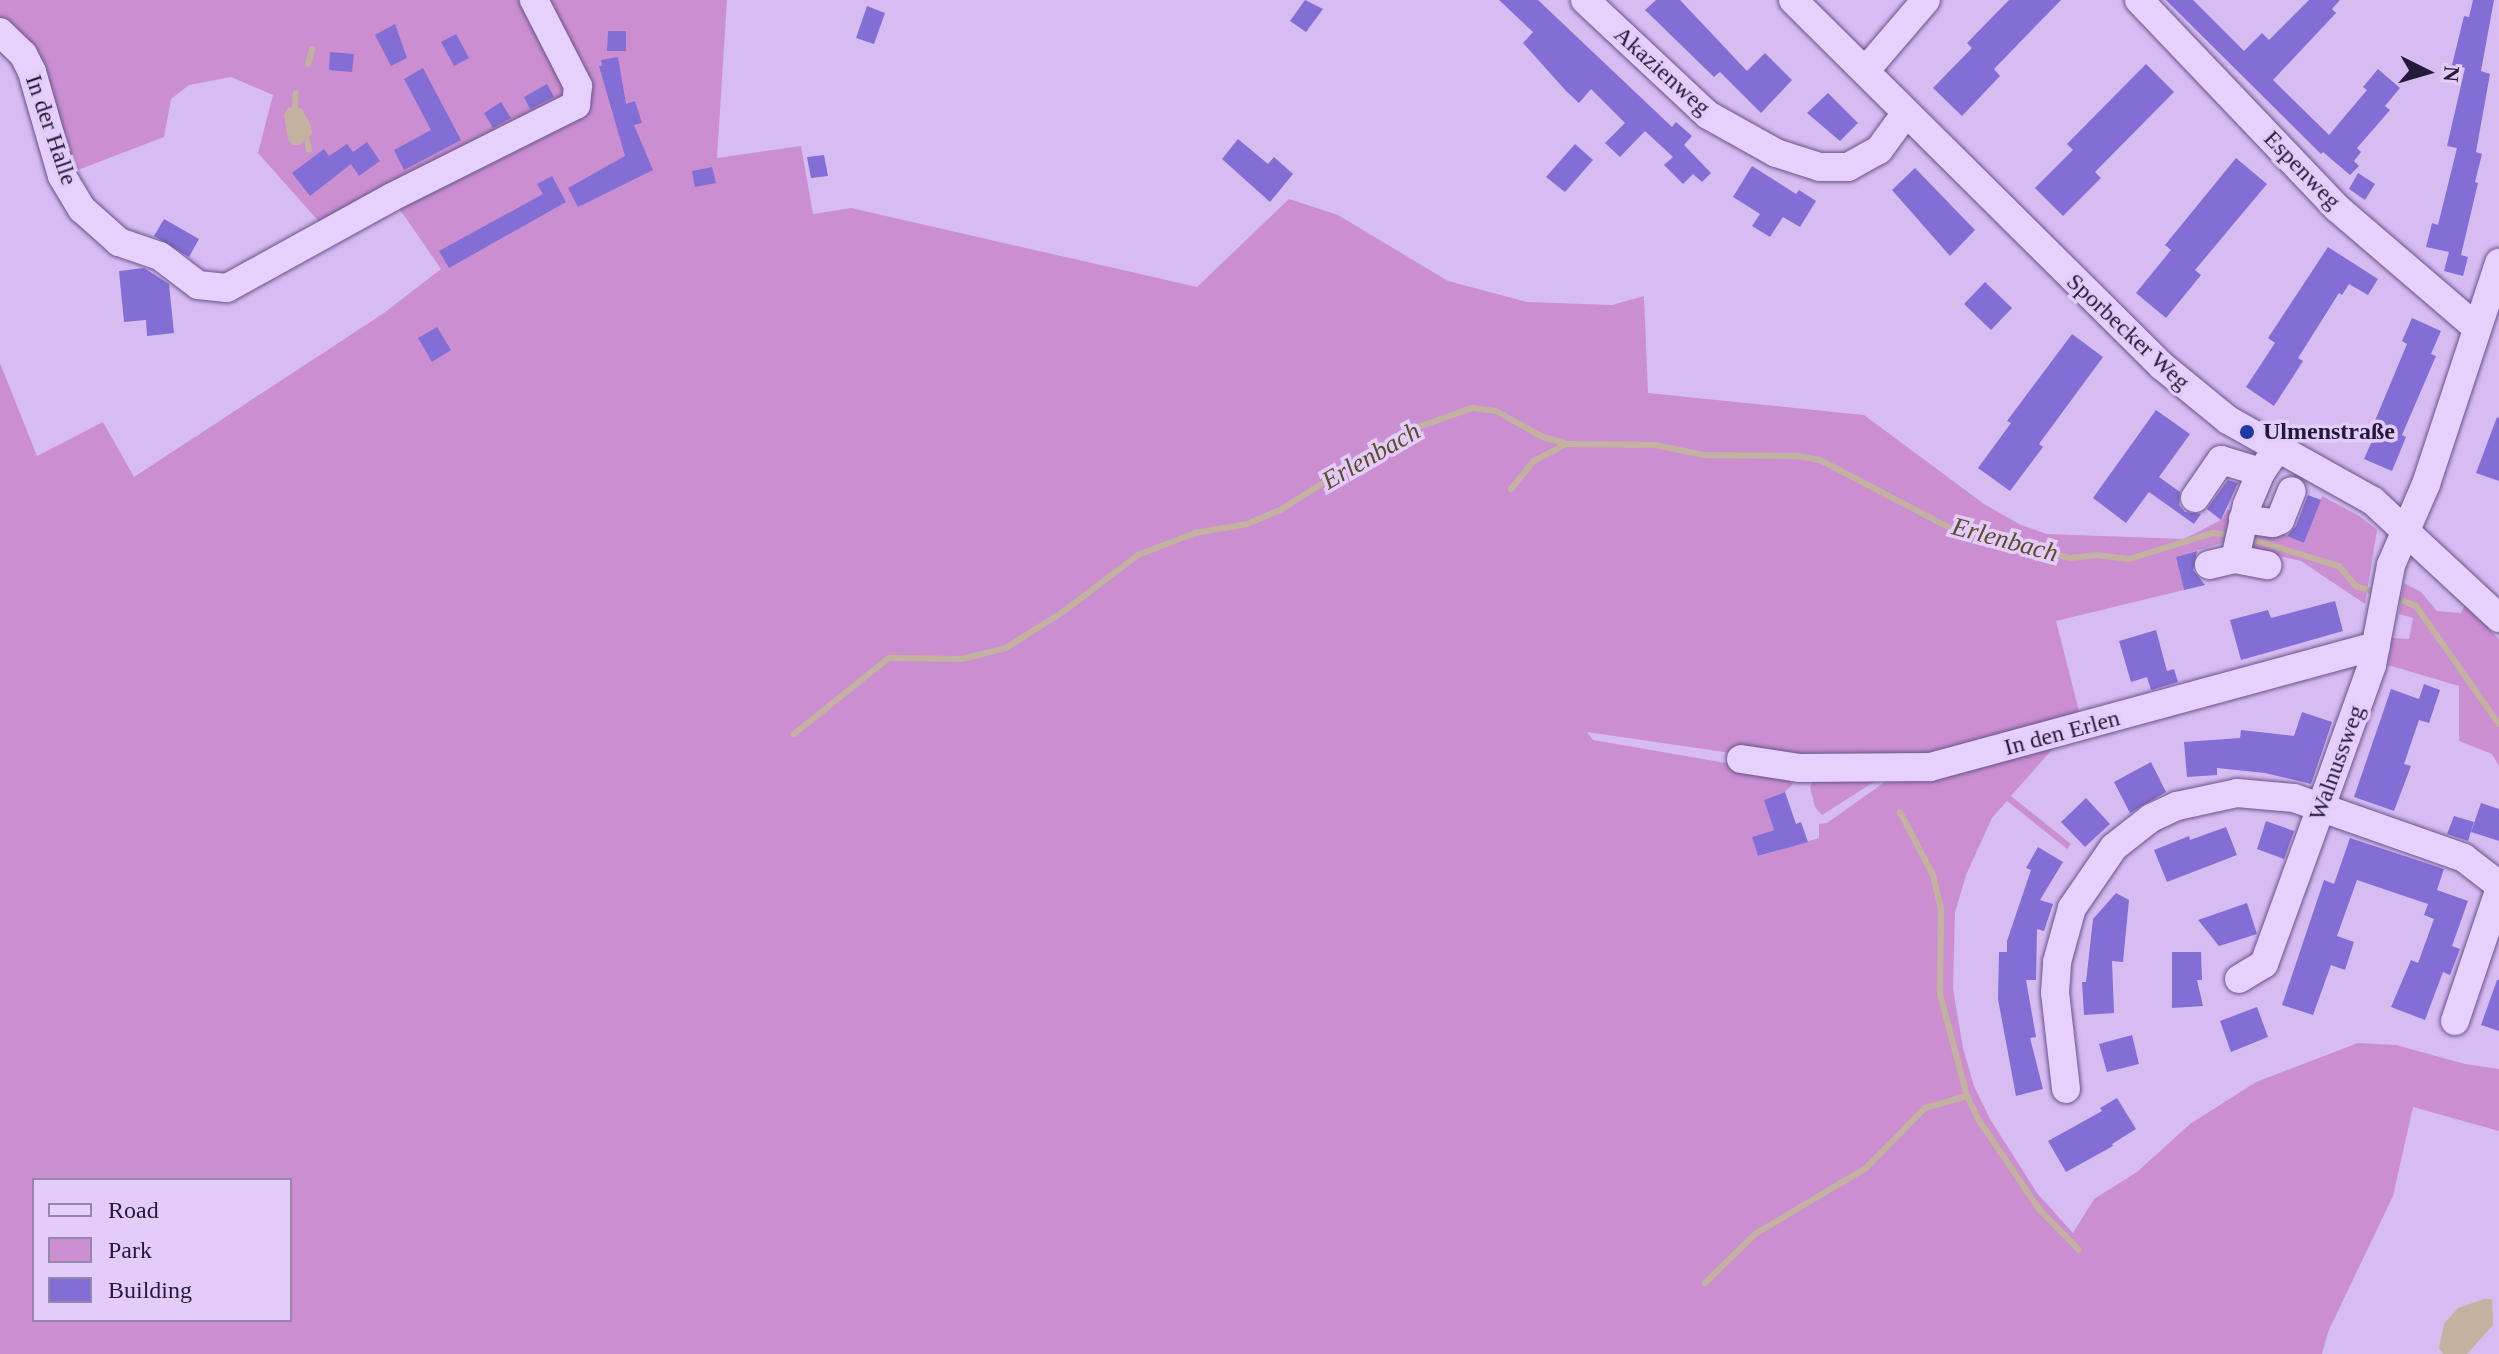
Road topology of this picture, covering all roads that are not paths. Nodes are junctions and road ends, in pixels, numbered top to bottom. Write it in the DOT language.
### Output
graph roads {
  1 [pos="534,0"];
  2 [pos="1585,0"];
  3 [pos="1793,0"];
  4 [pos="1926,0"];
  5 [pos="2139,0"];
  6 [pos="0,32"];
  7 [pos="1866,70"];
  8 [pos="1906,113"];
  9 [pos="2499,263"];
  10 [pos="2477,328"];
  11 [pos="2269,460"];
  12 [pos="2292,491"];
  13 [pos="2195,498"];
  14 [pos="2243,519"];
  15 [pos="2407,531"];
  16 [pos="2267,565"];
  17 [pos="2499,618"];
  18 [pos="2376,646"];
  19 [pos="1741,759"];
  20 [pos="2321,807"];
  21 [pos="2499,888"];
  22 [pos="2239,979"];
  23 [pos="2455,1021"];
  24 [pos="2066,1089"];
  1 -- 6 [label="street, In der Halle"];
  2 -- 8 [label="street, Akazienweg"];
  3 -- 7 [label="street, Sporbecker Weg"];
  4 -- 7 [label="street"];
  5 -- 10 [label="street, Espenweg"];
  7 -- 8 [label="street, Sporbecker Weg"];
  8 -- 11 [label="street, Sporbecker Weg"];
  9 -- 10 [label="street"];
  10 -- 15 [label="street"];
  11 -- 13 [label="street"];
  11 -- 14 [label="street"];
  11 -- 15 [label="street, Sporbecker Weg"];
  12 -- 14 [label="street"];
  14 -- 16 [label="street"];
  15 -- 17 [label="street, Sporbecker Weg"];
  15 -- 18 [label="street, Walnussweg"];
  18 -- 19 [label="street, In den Erlen"];
  18 -- 20 [label="street, Walnussweg"];
  20 -- 21 [label="street"];
  20 -- 22 [label="street, Walnussweg"];
  20 -- 24 [label="street"];
  21 -- 23 [label="street"];
}
